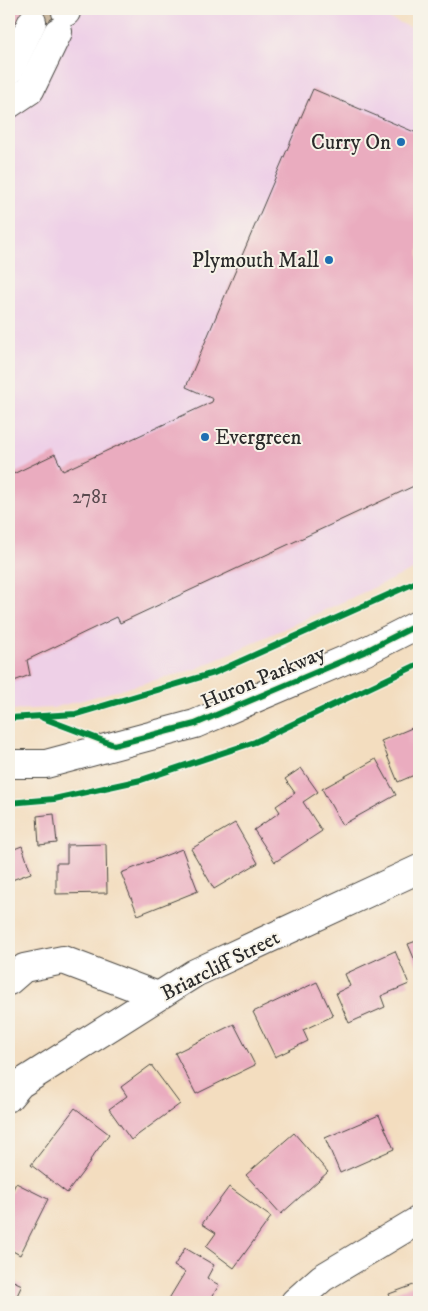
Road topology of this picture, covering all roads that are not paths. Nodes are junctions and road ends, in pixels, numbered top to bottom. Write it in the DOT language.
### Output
graph roads {
  1 [pos="53,20"];
  2 [pos="9,70"];
  3 [pos="9,103"];
  4 [pos="419,624"];
  5 [pos="9,764"];
  6 [pos="419,869"];
  7 [pos="9,981"];
  8 [pos="158,996"];
  9 [pos="9,1097"];
  10 [pos="419,1220"];
  11 [pos="295,1302"];
  1 -- 2 [label="street"];
  1 -- 3 [label="street"];
  4 -- 5 [label="street, Huron Parkway"];
  6 -- 8 [label="street, Briarcliff Street"];
  7 -- 8 [label="street"];
  8 -- 9 [label="street, Briarcliff Street"];
  10 -- 11 [label="street"];
}
